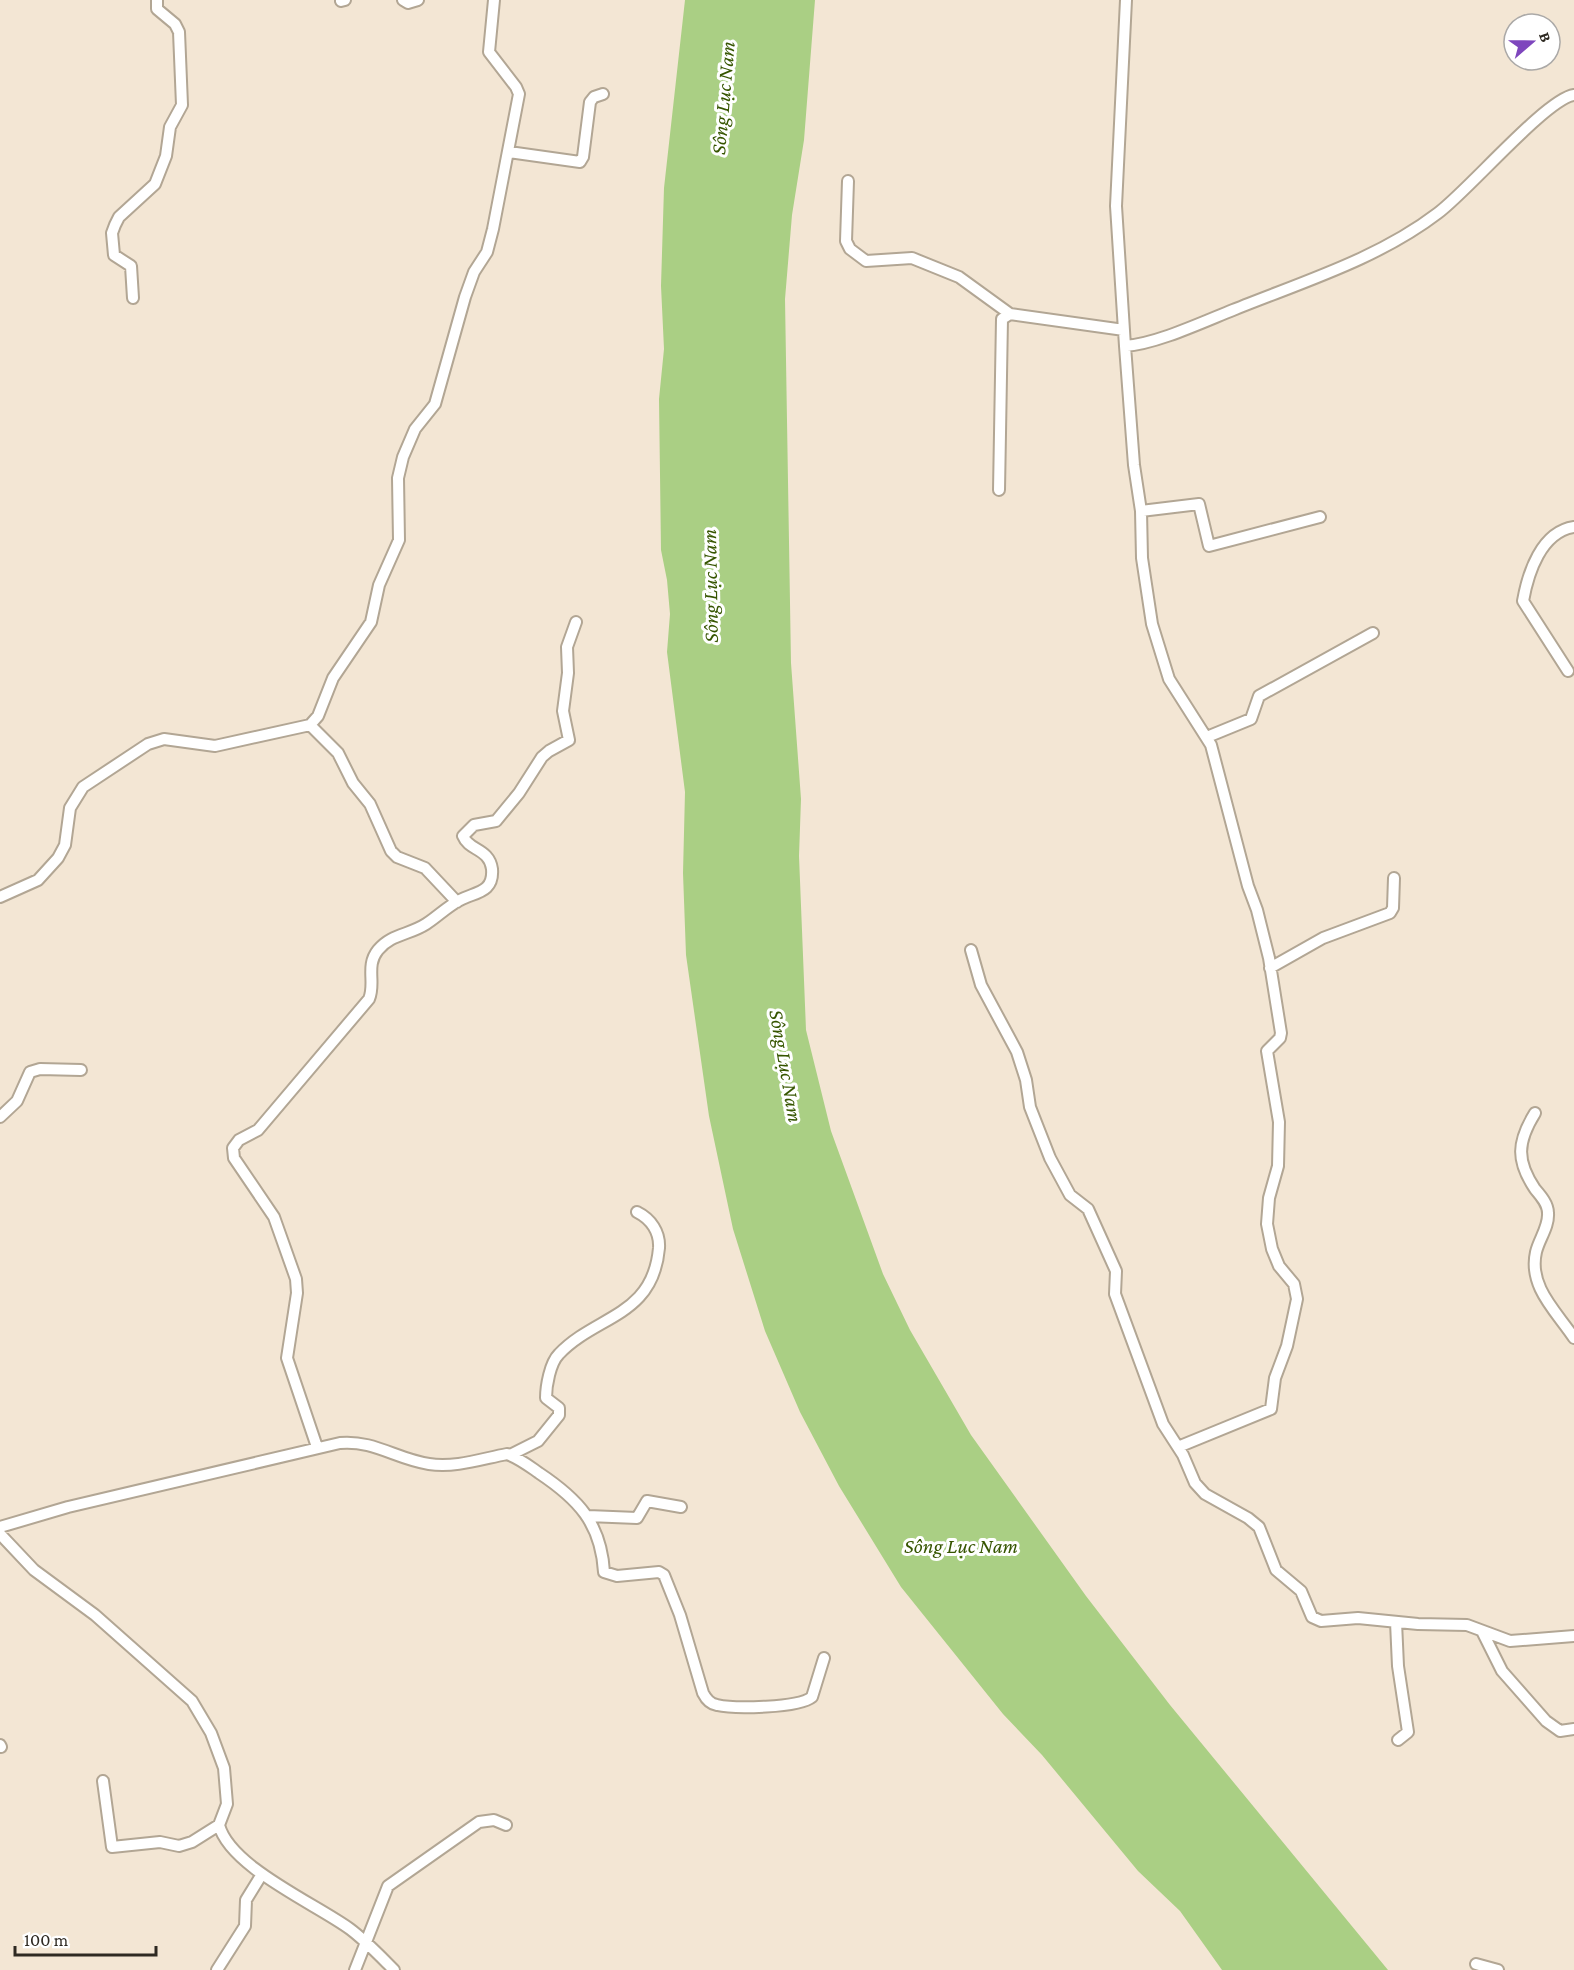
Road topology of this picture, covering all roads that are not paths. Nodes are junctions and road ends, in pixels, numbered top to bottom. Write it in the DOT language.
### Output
graph roads {
  1 [pos="158,0"];
  2 [pos="403,0"];
  3 [pos="418,0"];
  4 [pos="494,0"];
  5 [pos="1126,0"];
  6 [pos="603,94"];
  7 [pos="1574,95"];
  8 [pos="509,152"];
  9 [pos="848,181"];
  10 [pos="133,298"];
  11 [pos="1010,314"];
  12 [pos="1124,330"];
  13 [pos="1125,346"];
  14 [pos="999,490"];
  15 [pos="1141,511"];
  16 [pos="1320,517"];
  17 [pos="1574,528"];
  18 [pos="576,621"];
  19 [pos="1373,633"];
  20 [pos="1568,671"];
  21 [pos="310,725"];
  22 [pos="1207,737"];
  23 [pos="1394,878"];
  24 [pos="0,897"];
  25 [pos="457,902"];
  26 [pos="971,950"];
  27 [pos="1270,968"];
  28 [pos="81,1070"];
  29 [pos="1535,1113"];
  30 [pos="0,1117"];
  31 [pos="637,1212"];
  32 [pos="1574,1338"];
  33 [pos="317,1447"];
  34 [pos="1178,1447"];
  35 [pos="510,1455"];
  36 [pos="681,1507"];
  37 [pos="588,1516"];
  38 [pos="0,1527"];
  39 [pos="0,1534"];
  40 [pos="1396,1622"];
  41 [pos="1482,1631"];
  42 [pos="1574,1636"];
  43 [pos="824,1658"];
  44 [pos="1574,1729"];
  45 [pos="1398,1740"];
  46 [pos="103,1781"];
  47 [pos="506,1825"];
  48 [pos="219,1826"];
  49 [pos="262,1874"];
  50 [pos="367,1944"];
  51 [pos="1476,1964"];
  52 [pos="217,1970"];
  53 [pos="355,1970"];
  54 [pos="394,1970"];
  55 [pos="1498,1970"];
  1 -- 10 [label="street"];
  2 -- 3 [label="street"];
  4 -- 8 [label="street"];
  5 -- 12 [label="street"];
  6 -- 8 [label="street"];
  7 -- 13 [label="street"];
  8 -- 21 [label="street"];
  9 -- 11 [label="street"];
  11 -- 12 [label="street"];
  11 -- 14 [label="street"];
  12 -- 13 [label="street"];
  13 -- 15 [label="street"];
  15 -- 16 [label="street"];
  15 -- 22 [label="street"];
  17 -- 20 [label="street"];
  18 -- 25 [label="street"];
  19 -- 22 [label="street"];
  21 -- 24 [label="street"];
  21 -- 25 [label="street"];
  22 -- 27 [label="street"];
  23 -- 27 [label="street"];
  25 -- 33 [label="street"];
  26 -- 34 [label="street"];
  27 -- 34 [label="street"];
  28 -- 30 [label="street"];
  29 -- 32 [label="street"];
  31 -- 35 [label="street"];
  33 -- 35 [label="street"];
  33 -- 38 [label="street"];
  34 -- 40 [label="street"];
  35 -- 37 [label="street"];
  36 -- 37 [label="street"];
  37 -- 43 [label="street"];
  39 -- 48 [label="street"];
  40 -- 41 [label="street"];
  40 -- 45 [label="street"];
  41 -- 42 [label="street"];
  41 -- 44 [label="street"];
  46 -- 48 [label="street"];
  47 -- 50 [label="street"];
  48 -- 49 [label="street"];
  49 -- 50 [label="street"];
  49 -- 52 [label="street"];
  50 -- 53 [label="street"];
  50 -- 54 [label="street"];
  51 -- 55 [label="street"];
}
